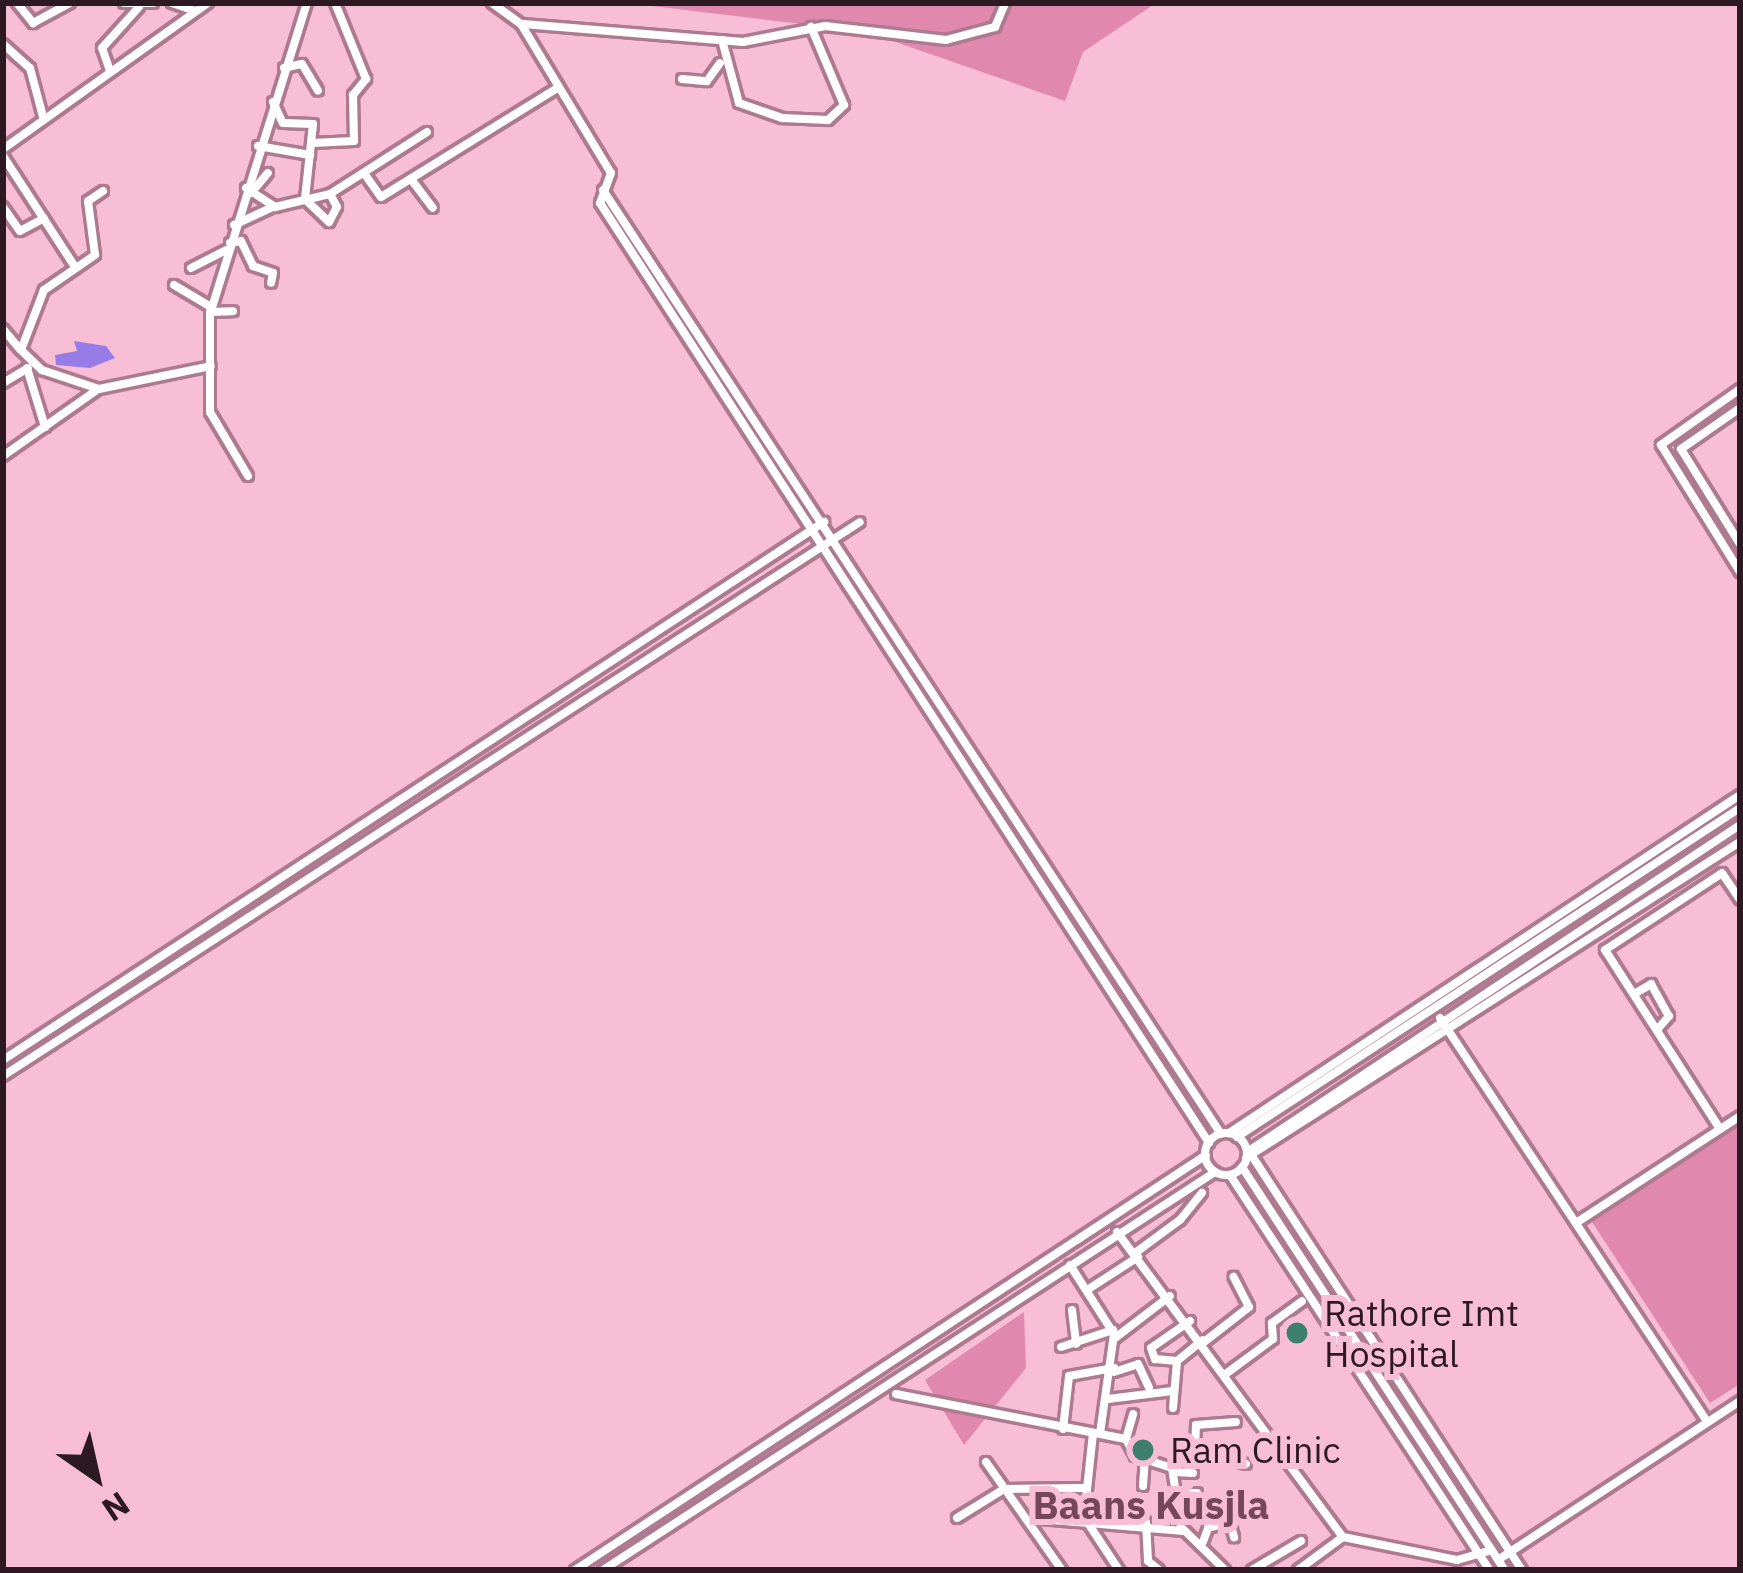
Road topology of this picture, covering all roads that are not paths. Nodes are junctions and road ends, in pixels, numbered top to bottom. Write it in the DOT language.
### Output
graph roads {
  1 [pos="17,3"];
  2 [pos="70,3"];
  3 [pos="124,3"];
  4 [pos="153,3"];
  5 [pos="172,3"];
  6 [pos="208,3"];
  7 [pos="307,3"];
  8 [pos="335,3"];
  9 [pos="492,3"];
  10 [pos="1005,3"];
  11 [pos="139,7"];
  12 [pos="196,11"];
  13 [pos="521,24"];
  14 [pos="811,27"];
  15 [pos="722,40"];
  16 [pos="3,44"];
  17 [pos="722,56"];
  18 [pos="282,68"];
  19 [pos="110,71"];
  20 [pos="682,79"];
  21 [pos="559,87"];
  22 [pos="318,92"];
  23 [pos="272,99"];
  24 [pos="43,117"];
  25 [pos="427,132"];
  26 [pos="312,142"];
  27 [pos="258,146"];
  28 [pos="3,153"];
  29 [pos="310,154"];
  30 [pos="268,173"];
  31 [pos="364,173"];
  32 [pos="411,179"];
  33 [pos="249,190"];
  34 [pos="603,190"];
  35 [pos="103,191"];
  36 [pos="330,194"];
  37 [pos="304,199"];
  38 [pos="3,207"];
  39 [pos="272,207"];
  40 [pos="433,208"];
  41 [pos="44,218"];
  42 [pos="234,225"];
  43 [pos="228,246"];
  44 [pos="75,267"];
  45 [pos="191,268"];
  46 [pos="271,283"];
  47 [pos="174,285"];
  48 [pos="211,310"];
  49 [pos="233,311"];
  50 [pos="3,329"];
  51 [pos="21,350"];
  52 [pos="212,365"];
  53 [pos="31,366"];
  54 [pos="3,383"];
  55 [pos="99,389"];
  56 [pos="1740,389"];
  57 [pos="1740,408"];
  58 [pos="45,427"];
  59 [pos="1664,440"];
  60 [pos="1681,448"];
  61 [pos="3,456"];
  62 [pos="248,476"];
  63 [pos="824,522"];
  64 [pos="860,522"];
  65 [pos="810,531"];
  66 [pos="833,537"];
  67 [pos="1740,544"];
  68 [pos="819,546"];
  69 [pos="1740,572"];
  70 [pos="724,587"];
  71 [pos="732,599"];
  72 [pos="1740,795"];
  73 [pos="1740,808"];
  74 [pos="1713,812"];
  75 [pos="1720,821"];
  76 [pos="1740,825"];
  77 [pos="1740,842"];
  78 [pos="1740,900"];
  79 [pos="1634,994"];
  80 [pos="1434,1008"];
  81 [pos="1442,1020"];
  82 [pos="1658,1030"];
  83 [pos="1449,1031"];
  84 [pos="3,1060"];
  85 [pos="3,1076"];
  86 [pos="1740,1116"];
  87 [pos="1720,1129"];
  88 [pos="1229,1134"];
  89 [pos="1209,1143"];
  90 [pos="1206,1155"];
  91 [pos="1247,1159"];
  92 [pos="1215,1172"];
  93 [pos="1230,1174"];
  94 [pos="1202,1193"];
  95 [pos="1576,1223"];
  96 [pos="1117,1232"];
  97 [pos="1136,1255"];
  98 [pos="1070,1265"];
  99 [pos="1030,1273"];
  100 [pos="1234,1276"];
  101 [pos="1039,1286"];
  102 [pos="1087,1290"];
  103 [pos="1170,1295"];
  104 [pos="1302,1301"];
  105 [pos="1072,1310"];
  106 [pos="1190,1321"];
  107 [pos="1114,1334"];
  108 [pos="1203,1341"];
  109 [pos="1076,1344"];
  110 [pos="1061,1347"];
  111 [pos="1177,1361"];
  112 [pos="1114,1370"];
  113 [pos="1227,1373"];
  114 [pos="1149,1388"];
  115 [pos="1173,1391"];
  116 [pos="896,1394"];
  117 [pos="1108,1399"];
  118 [pos="1740,1401"];
  119 [pos="1173,1408"];
  120 [pos="1133,1414"];
  121 [pos="1236,1422"];
  122 [pos="1707,1422"];
  123 [pos="1063,1429"];
  124 [pos="1096,1433"];
  125 [pos="1126,1439"];
  126 [pos="1195,1452"];
  127 [pos="1145,1460"];
  128 [pos="986,1462"];
  129 [pos="1246,1464"];
  130 [pos="1173,1469"];
  131 [pos="1193,1473"];
  132 [pos="1143,1486"];
  133 [pos="1087,1488"];
  134 [pos="1004,1489"];
  135 [pos="1174,1493"];
  136 [pos="1197,1493"];
  137 [pos="957,1518"];
  138 [pos="1040,1519"];
  139 [pos="1085,1520"];
  140 [pos="1146,1522"];
  141 [pos="1184,1531"];
  142 [pos="1234,1537"];
  143 [pos="1342,1537"];
  144 [pos="1301,1541"];
  145 [pos="1203,1542"];
  146 [pos="1510,1552"];
  147 [pos="1495,1555"];
  148 [pos="1481,1556"];
  149 [pos="575,1570"];
  150 [pos="603,1570"];
  151 [pos="1062,1570"];
  152 [pos="1119,1570"];
  153 [pos="1160,1570"];
  154 [pos="1226,1570"];
  155 [pos="1252,1570"];
  156 [pos="1298,1570"];
  157 [pos="1490,1570"];
  158 [pos="1505,1570"];
  159 [pos="1522,1570"];
  1 -- 2 [label="street"];
  3 -- 11 [label="street"];
  4 -- 11 [label="street"];
  5 -- 12 [label="street"];
  6 -- 12 [label="street"];
  7 -- 18 [label="street"];
  8 -- 26 [label="street"];
  9 -- 13 [label="street"];
  10 -- 14 [label="street"];
  11 -- 19 [label="street"];
  12 -- 19 [label="street"];
  13 -- 15 [label="street"];
  13 -- 21 [label="street"];
  14 -- 15 [label="street"];
  14 -- 17 [label="street"];
  15 -- 17 [label="street"];
  16 -- 24 [label="street"];
  17 -- 20 [label="street"];
  18 -- 22 [label="street"];
  18 -- 23 [label="street"];
  19 -- 24 [label="street"];
  21 -- 32 [label="street"];
  21 -- 34 [label="street"];
  23 -- 26 [label="street"];
  23 -- 27 [label="street"];
  24 -- 28 [label="street"];
  25 -- 31 [label="street"];
  26 -- 29 [label="street"];
  27 -- 29 [label="street"];
  27 -- 33 [label="street"];
  28 -- 41 [label="street"];
  29 -- 37 [label="street"];
  30 -- 33 [label="street"];
  31 -- 32 [label="street"];
  31 -- 36 [label="street"];
  32 -- 40 [label="street"];
  33 -- 39 [label="street"];
  33 -- 42 [label="street"];
  34 -- 63 [label="street"];
  34 -- 65 [label="street"];
  35 -- 44 [label="street"];
  36 -- 37 [label="street"];
  36 -- 37 [label="street"];
  37 -- 39 [label="street"];
  38 -- 41 [label="street"];
  39 -- 42 [label="street"];
  41 -- 44 [label="street"];
  42 -- 43 [label="street"];
  43 -- 45 [label="street"];
  43 -- 46 [label="street"];
  43 -- 48 [label="street"];
  44 -- 51 [label="street"];
  47 -- 48 [label="street"];
  48 -- 49 [label="street"];
  48 -- 52 [label="street"];
  50 -- 51 [label="street"];
  51 -- 53 [label="street"];
  52 -- 55 [label="street"];
  52 -- 62 [label="street"];
  53 -- 54 [label="street"];
  53 -- 55 [label="street"];
  53 -- 58 [label="street"];
  55 -- 58 [label="street"];
  56 -- 59 [label="street"];
  57 -- 60 [label="street"];
  58 -- 61 [label="street"];
  59 -- 60 [label="street"];
  59 -- 69 [label="street"];
  60 -- 67 [label="street"];
  63 -- 65 [label="street"];
  63 -- 66 [label="street"];
  64 -- 66 [label="street"];
  65 -- 68 [label="street"];
  65 -- 70 [label="street"];
  66 -- 68 [label="street"];
  66 -- 88 [label="street"];
  68 -- 71 [label="street"];
  68 -- 89 [label="street"];
  70 -- 71 [label="street"];
  70 -- 84 [label="street"];
  71 -- 85 [label="street"];
  72 -- 74 [label="street"];
  73 -- 75 [label="street"];
  74 -- 75 [label="street"];
  74 -- 88 [label="street"];
  75 -- 80 [label="street"];
  76 -- 81 [label="street"];
  77 -- 83 [label="street"];
  78 -- 79 [label="street"];
  79 -- 82 [label="street"];
  79 -- 82 [label="street"];
  80 -- 81 [label="street"];
  80 -- 88 [label="street"];
  81 -- 83 [label="street"];
  81 -- 91 [label="street"];
  82 -- 87 [label="street"];
  83 -- 91 [label="street"];
  83 -- 95 [label="street"];
  86 -- 87 [label="street"];
  87 -- 95 [label="street"];
  88 -- 89 [label="street"];
  88 -- 91 [label="street"];
  89 -- 90 [label="street"];
  90 -- 92 [label="street"];
  90 -- 99 [label="street"];
  91 -- 93 [label="street"];
  91 -- 146 [label="street"];
  91 -- 147 [label="street"];
  92 -- 93 [label="street"];
  92 -- 96 [label="street"];
  93 -- 148 [label="street"];
  94 -- 97 [label="street"];
  95 -- 122 [label="street"];
  96 -- 97 [label="street"];
  96 -- 98 [label="street"];
  97 -- 102 [label="street"];
  97 -- 103 [label="street"];
  98 -- 101 [label="street"];
  98 -- 102 [label="street"];
  99 -- 101 [label="street"];
  99 -- 149 [label="street"];
  100 -- 108 [label="street"];
  101 -- 150 [label="street"];
  102 -- 107 [label="street"];
  103 -- 106 [label="street"];
  103 -- 107 [label="street"];
  104 -- 113 [label="street"];
  105 -- 109 [label="street"];
  106 -- 108 [label="street"];
  106 -- 111 [label="street"];
  107 -- 109 [label="street"];
  107 -- 112 [label="street"];
  108 -- 111 [label="street"];
  108 -- 113 [label="street"];
  109 -- 110 [label="street"];
  111 -- 115 [label="street"];
  112 -- 114 [label="street"];
  112 -- 117 [label="street"];
  112 -- 123 [label="street"];
  113 -- 143 [label="street"];
  114 -- 115 [label="street"];
  114 -- 117 [label="street"];
  115 -- 119 [label="street"];
  116 -- 123 [label="street"];
  117 -- 124 [label="street"];
  118 -- 122 [label="street"];
  120 -- 125 [label="street"];
  121 -- 126 [label="street"];
  122 -- 146 [label="street"];
  123 -- 124 [label="street"];
  124 -- 125 [label="street"];
  124 -- 133 [label="street"];
  125 -- 127 [label="street"];
  126 -- 129 [label="street"];
  126 -- 130 [label="street"];
  127 -- 130 [label="street"];
  127 -- 132 [label="street"];
  128 -- 134 [label="street"];
  130 -- 131 [label="street"];
  130 -- 135 [label="street"];
  133 -- 134 [label="street"];
  133 -- 139 [label="street"];
  134 -- 137 [label="street"];
  134 -- 151 [label="street"];
  135 -- 136 [label="street"];
  135 -- 141 [label="street"];
  138 -- 139 [label="street"];
  139 -- 140 [label="street"];
  139 -- 152 [label="street"];
  140 -- 141 [label="street"];
  140 -- 153 [label="street"];
  141 -- 145 [label="street"];
  142 -- 145 [label="street"];
  143 -- 148 [label="street"];
  143 -- 156 [label="street"];
  144 -- 155 [label="street"];
  145 -- 154 [label="street"];
  146 -- 147 [label="street"];
  146 -- 159 [label="street"];
  147 -- 148 [label="street"];
  147 -- 158 [label="street"];
  148 -- 157 [label="street"];
}
